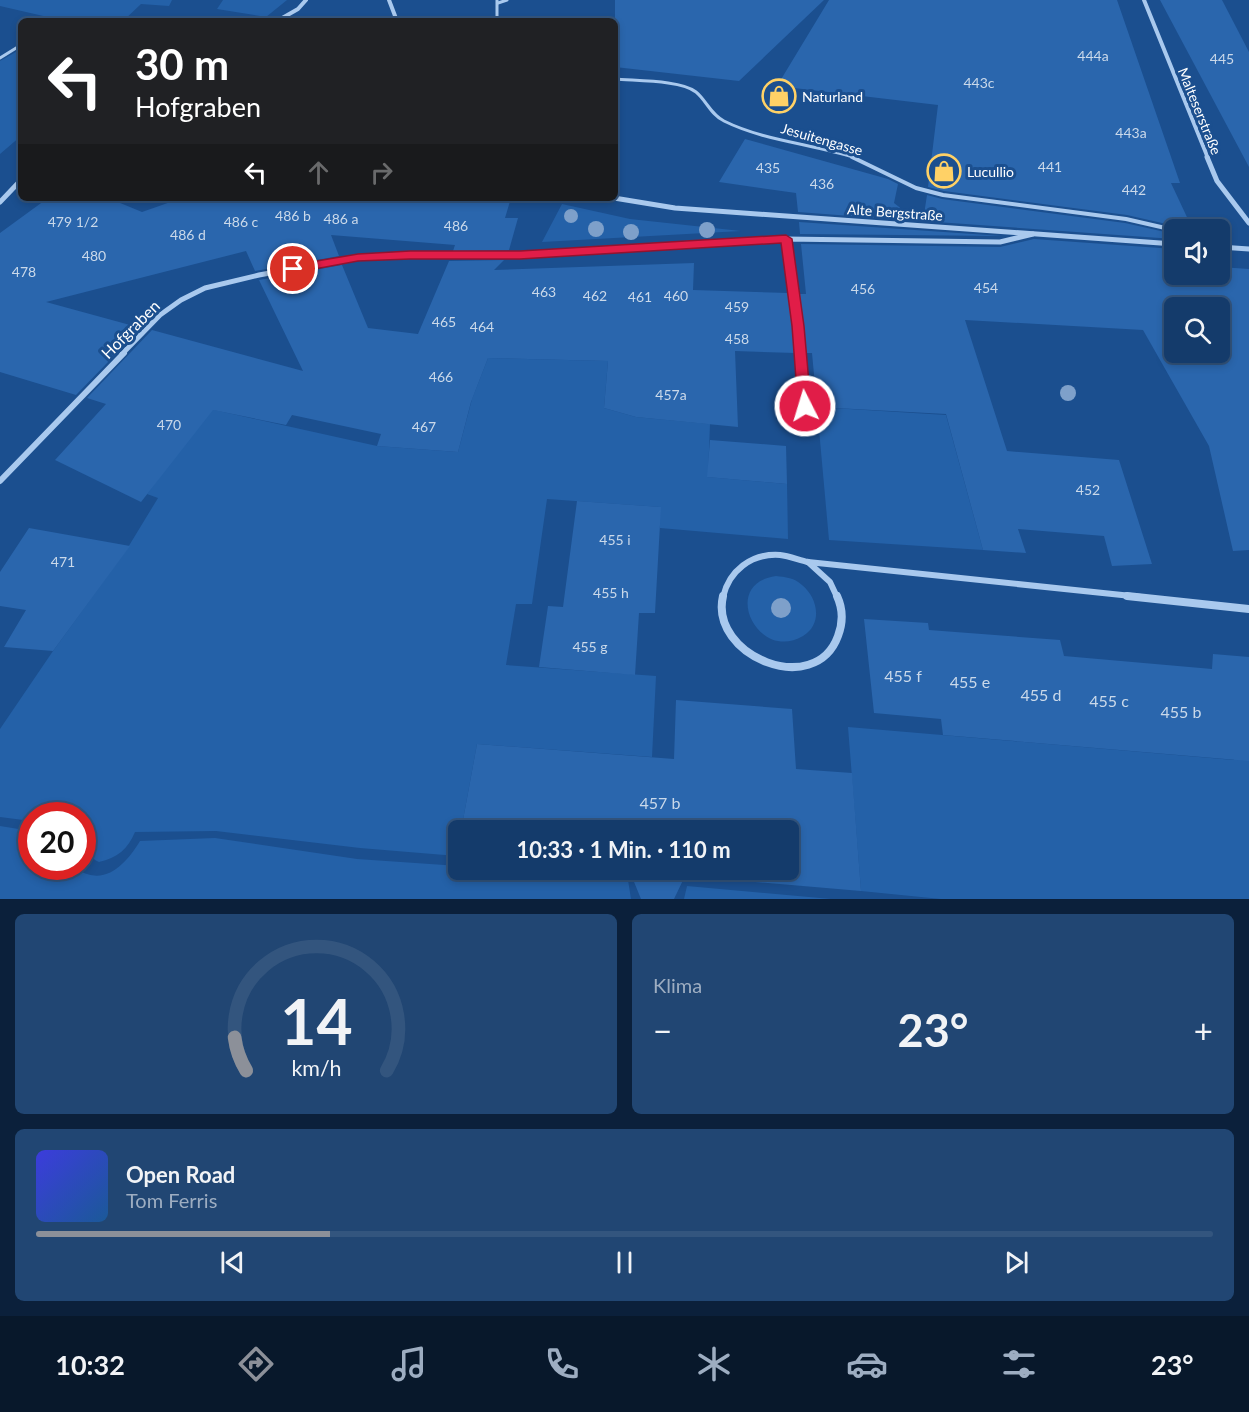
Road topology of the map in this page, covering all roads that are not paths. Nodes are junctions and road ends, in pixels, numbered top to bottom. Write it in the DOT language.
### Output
graph roads {
  1 [pos="306,0"];
  2 [pos="389,0"];
  3 [pos="507,0"];
  4 [pos="1144,0"];
  5 [pos="497,1"];
  6 [pos="282,18"];
  7 [pos="396,18"];
  8 [pos="497,18"];
  9 [pos="18,47"];
  10 [pos="0,58"];
  11 [pos="618,79"];
  12 [pos="18,183"];
  13 [pos="618,199"];
  14 [pos="0,202"];
  15 [pos="1249,223"];
  16 [pos="1164,228"];
  17 [pos="1033,234"];
  18 [pos="786,239"];
  19 [pos="1164,243"];
  20 [pos="1230,248"];
  21 [pos="1249,249"];
  22 [pos="805,406"];
  23 [pos="0,481"];
  24 [pos="808,562"];
  25 [pos="1249,609"];
  1 -- 6 [label="street"];
  2 -- 7 [label="street"];
  3 -- 5 [label="lane"];
  4 -- 15 [label="street, Malteserstraße"];
  5 -- 8 [label="lane"];
  9 -- 10 [label="lane"];
  11 -- 16 [label="lane, Jesuitengasse"];
  12 -- 14 [label="street"];
  13 -- 17 [label="street, Alte Bergstraße"];
  17 -- 18 [label="street, Hofgraben"];
  17 -- 19 [label="street, Alte Bergstraße"];
  18 -- 22 [label="lane"];
  18 -- 23 [label="street, Hofgraben"];
  20 -- 21 [label="street"];
  24 -- 24 [label="street"];
  24 -- 25 [label="street"];
}
